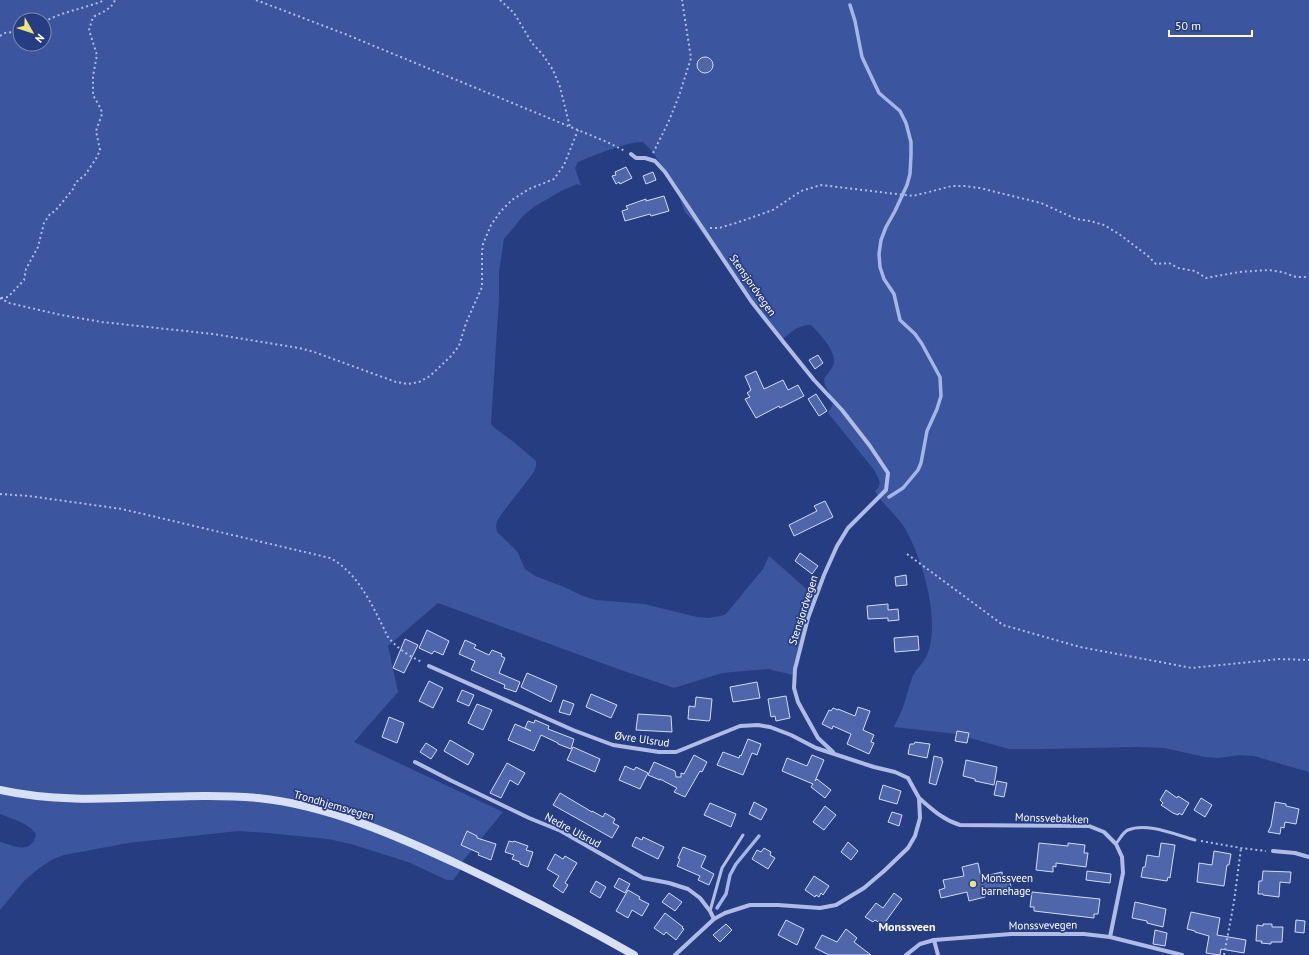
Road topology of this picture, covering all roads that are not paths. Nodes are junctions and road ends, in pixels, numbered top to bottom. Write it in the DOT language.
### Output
graph roads {
  1 [pos="631,154"];
  2 [pos="429,666"];
  3 [pos="834,754"];
  4 [pos="415,762"];
  5 [pos="0,790"];
  6 [pos="919,798"];
  7 [pos="743,835"];
  8 [pos="1195,840"];
  9 [pos="1116,844"];
  10 [pos="1273,851"];
  11 [pos="1309,857"];
  12 [pos="710,911"];
  13 [pos="714,919"];
  14 [pos="1110,937"];
  15 [pos="934,940"];
  16 [pos="634,955"];
  17 [pos="675,955"];
  18 [pos="906,955"];
  19 [pos="938,955"];
  20 [pos="1182,955"];
  1 -- 3 [label="street, Stensjordvegen"];
  2 -- 3 [label="street, Øvre Ulsrud"];
  3 -- 6 [label="street, Stensjordvegen"];
  4 -- 12 [label="street, Nedre Ulsrud"];
  5 -- 16 [label="main road, Trondhjemsvegen"];
  6 -- 9 [label="street, Monssvebakken"];
  6 -- 13 [label="street, Stensjordvegen"];
  7 -- 12 [label="lane"];
  8 -- 9 [label="lane"];
  9 -- 14 [label="street, Monssvebakken"];
  10 -- 11 [label="street"];
  12 -- 13 [label="street, Nedre Ulsrud"];
  13 -- 17 [label="street, Stensjordvegen"];
  14 -- 15 [label="street, Monssvevegen"];
  14 -- 20 [label="street, Monssvevegen"];
  15 -- 18 [label="street, Monssvevegen"];
  15 -- 19 [label="street"];
}
